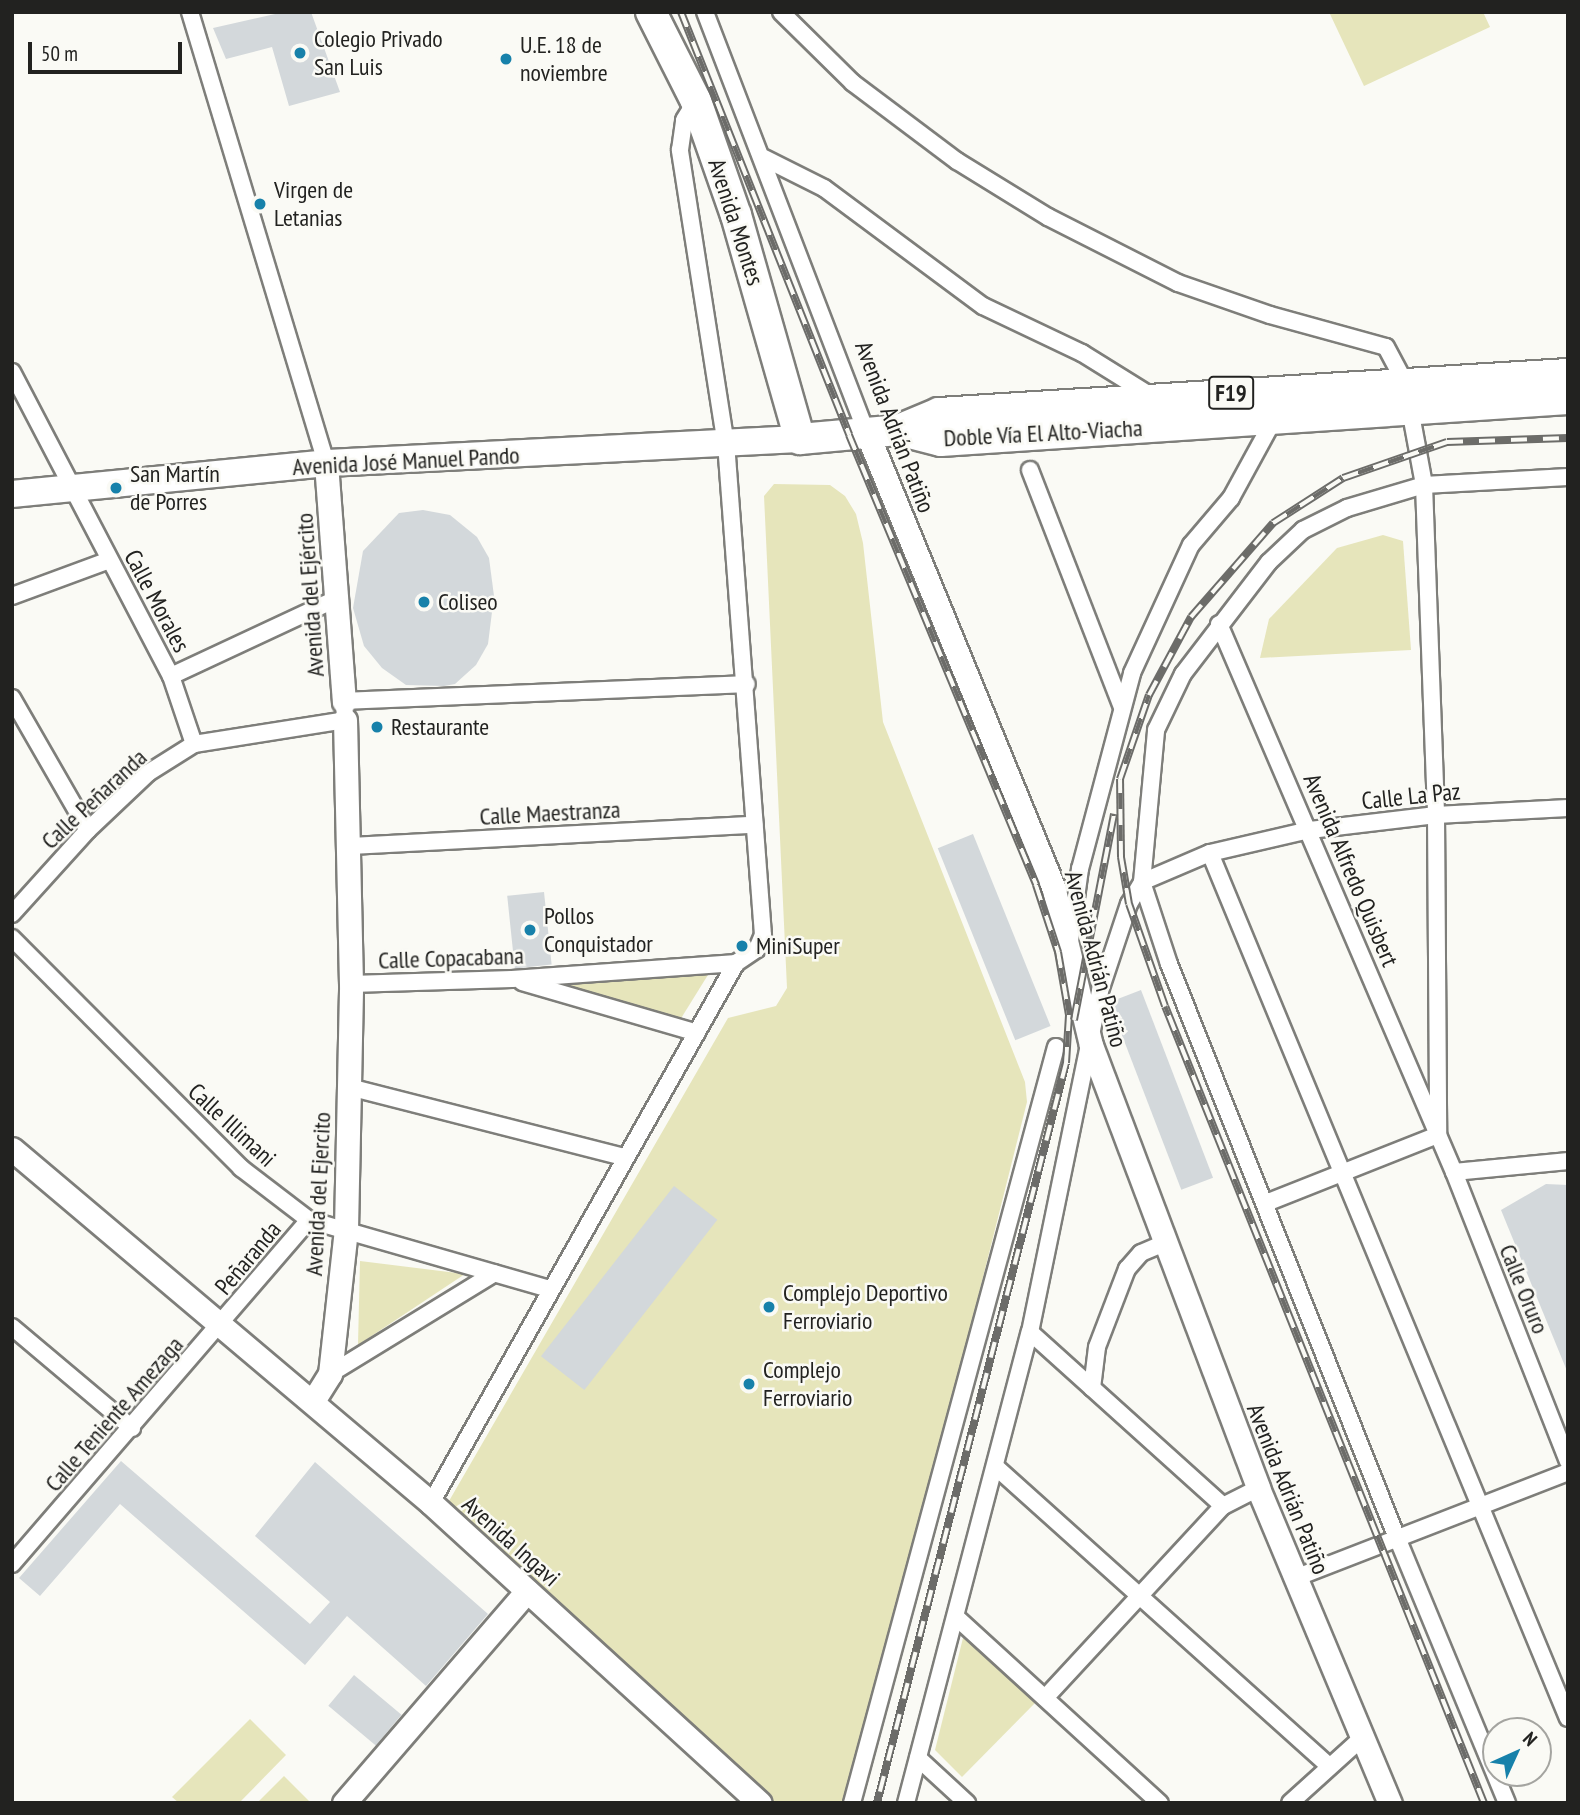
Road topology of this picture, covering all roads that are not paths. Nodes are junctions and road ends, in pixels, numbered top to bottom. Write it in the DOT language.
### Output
graph roads {
  1 [pos="190,12"];
  2 [pos="651,12"];
  3 [pos="705,12"];
  4 [pos="781,12"];
  5 [pos="696,101"];
  6 [pos="764,158"];
  7 [pos="12,372"];
  8 [pos="1568,374"];
  9 [pos="1407,396"];
  10 [pos="1153,398"];
  11 [pos="1568,398"];
  12 [pos="1273,421"];
  13 [pos="898,430"];
  14 [pos="867,433"];
  15 [pos="800,439"];
  16 [pos="726,445"];
  17 [pos="326,463"];
  18 [pos="1030,470"];
  19 [pos="1568,477"];
  20 [pos="1424,485"];
  21 [pos="70,489"];
  22 [pos="12,494"];
  23 [pos="110,560"];
  24 [pos="12,596"];
  25 [pos="336,599"];
  26 [pos="1219,624"];
  27 [pos="171,676"];
  28 [pos="747,684"];
  29 [pos="12,698"];
  30 [pos="1122,707"];
  31 [pos="345,710"];
  32 [pos="194,744"];
  33 [pos="1568,808"];
  34 [pos="1436,814"];
  35 [pos="754,825"];
  36 [pos="88,830"];
  37 [pos="1310,830"];
  38 [pos="349,846"];
  39 [pos="1210,853"];
  40 [pos="1142,882"];
  41 [pos="12,914"];
  42 [pos="12,938"];
  43 [pos="1069,954"];
  44 [pos="736,963"];
  45 [pos="512,979"];
  46 [pos="351,984"];
  47 [pos="698,1032"];
  48 [pos="1091,1045"];
  49 [pos="1056,1046"];
  50 [pos="349,1087"];
  51 [pos="1438,1135"];
  52 [pos="12,1149"];
  53 [pos="624,1157"];
  54 [pos="1568,1161"];
  55 [pos="1343,1172"];
  56 [pos="1454,1172"];
  57 [pos="1266,1203"];
  58 [pos="309,1220"];
  59 [pos="346,1229"];
  60 [pos="1165,1243"];
  61 [pos="495,1273"];
  62 [pos="550,1289"];
  63 [pos="223,1325"];
  64 [pos="12,1326"];
  65 [pos="1030,1332"];
  66 [pos="330,1374"];
  67 [pos="1092,1388"];
  68 [pos="313,1401"];
  69 [pos="132,1428"];
  70 [pos="1568,1461"];
  71 [pos="997,1468"];
  72 [pos="1568,1472"];
  73 [pos="1258,1488"];
  74 [pos="431,1503"];
  75 [pos="1223,1506"];
  76 [pos="1480,1506"];
  77 [pos="1397,1538"];
  78 [pos="12,1564"];
  79 [pos="1295,1578"];
  80 [pos="527,1591"];
  81 [pos="1140,1595"];
  82 [pos="956,1617"];
  83 [pos="1045,1698"];
  84 [pos="1568,1718"];
  85 [pos="1363,1737"];
  86 [pos="918,1758"];
  87 [pos="1328,1765"];
  88 [pos="344,1803"];
  89 [pos="759,1803"];
  90 [pos="852,1803"];
  91 [pos="906,1803"];
  92 [pos="967,1803"];
  93 [pos="1160,1803"];
  94 [pos="1290,1803"];
  95 [pos="1390,1803"];
  96 [pos="1507,1803"];
  1 -- 17 [label="street, Avenida del Ejército"];
  2 -- 5 [label="highway, Avenida Montes"];
  3 -- 6 [label="street, Avenida Adrián Patiño"];
  4 -- 9 [label="street"];
  5 -- 15 [label="highway, Avenida Montes"];
  5 -- 16 [label="street"];
  6 -- 10 [label="street"];
  6 -- 14 [label="street, Avenida Adrián Patiño"];
  7 -- 21 [label="street, Calle Morales"];
  8 -- 9 [label="highway, Doble Vía El Alto-Viacha / F19"];
  9 -- 10 [label="highway, Doble Vía El Alto-Viacha / F19"];
  9 -- 11 [label="highway, Doble Vía El Alto-Viacha / F19"];
  9 -- 12 [label="highway, Doble Vía El Alto-Viacha / F19"];
  9 -- 20 [label="street"];
  10 -- 13 [label="highway, Doble Vía El Alto-Viacha / F19"];
  12 -- 13 [label="highway, Doble Vía El Alto-Viacha / F19"];
  12 -- 30 [label="street"];
  13 -- 14 [label="highway, F19"];
  14 -- 15 [label="highway, F19"];
  14 -- 43 [label="street, Avenida Adrián Patiño"];
  15 -- 16 [label="main road, Avenida José Manuel Pando"];
  16 -- 17 [label="main road, Avenida José Manuel Pando"];
  16 -- 28 [label="street"];
  17 -- 21 [label="main road, Avenida José Manuel Pando"];
  17 -- 25 [label="street, Avenida del Ejército"];
  18 -- 30 [label="street"];
  19 -- 20 [label="street"];
  20 -- 26 [label="street"];
  20 -- 34 [label="street"];
  21 -- 22 [label="main road, Avenida José Manuel Pando"];
  21 -- 23 [label="street, Calle Morales"];
  23 -- 24 [label="street"];
  23 -- 27 [label="street, Calle Morales"];
  25 -- 27 [label="street"];
  25 -- 31 [label="street, Avenida del Ejército"];
  26 -- 37 [label="street, Avenida Alfredo Quisbert"];
  26 -- 40 [label="street"];
  27 -- 32 [label="street, Calle Morales"];
  28 -- 31 [label="street, Calle Peñaranda"];
  28 -- 35 [label="street"];
  29 -- 36 [label="street"];
  30 -- 43 [label="street"];
  31 -- 32 [label="street, Calle Peñaranda"];
  31 -- 38 [label="street, Avenida del Ejército"];
  32 -- 36 [label="street, Calle Peñaranda"];
  33 -- 34 [label="street, Calle La Paz"];
  34 -- 37 [label="street, Calle La Paz"];
  34 -- 51 [label="street"];
  35 -- 38 [label="street, Calle Maestranza"];
  35 -- 44 [label="street, Calle Copacabana"];
  36 -- 41 [label="street, Calle Peñaranda"];
  37 -- 39 [label="street, Calle La Paz"];
  37 -- 51 [label="street, Avenida Alfredo Quisbert"];
  38 -- 46 [label="street, Avenida del Ejército"];
  39 -- 40 [label="street, Calle La Paz"];
  39 -- 55 [label="street"];
  40 -- 48 [label="street"];
  40 -- 57 [label="street"];
  42 -- 58 [label="street, Calle Illimani"];
  43 -- 48 [label="street, Avenida Adrián Patiño"];
  44 -- 45 [label="street, Calle Copacabana"];
  44 -- 47 [label="street"];
  45 -- 46 [label="street, Calle Copacabana"];
  45 -- 47 [label="street"];
  46 -- 50 [label="street, Avenida del Ejercito"];
  47 -- 53 [label="street"];
  48 -- 60 [label="street, Avenida Adrián Patiño"];
  48 -- 65 [label="street"];
  49 -- 90 [label="street"];
  50 -- 53 [label="street"];
  50 -- 59 [label="street, Avenida del Ejercito"];
  51 -- 55 [label="street"];
  51 -- 56 [label="street, Calle Oruro"];
  52 -- 63 [label="street, Avenida Ingavi"];
  53 -- 62 [label="street"];
  54 -- 56 [label="street"];
  55 -- 57 [label="street"];
  55 -- 76 [label="street"];
  56 -- 70 [label="street, Calle Oruro"];
  57 -- 77 [label="street"];
  58 -- 59 [label="street, Calle Illimani"];
  58 -- 63 [label="street, Peñaranda"];
  59 -- 61 [label="street, Calle Illimani"];
  59 -- 66 [label="street, Avenida del Ejercito"];
  60 -- 67 [label="street"];
  60 -- 73 [label="street, Avenida Adrián Patiño"];
  61 -- 62 [label="street, Calle Illimani"];
  61 -- 66 [label="street"];
  62 -- 74 [label="street"];
  63 -- 68 [label="street, Avenida Ingavi"];
  63 -- 69 [label="street, Calle Teniente Amezaga"];
  64 -- 69 [label="street"];
  65 -- 67 [label="street"];
  65 -- 71 [label="street"];
  66 -- 68 [label="street, Avenida del Ejercito"];
  67 -- 75 [label="street"];
  68 -- 74 [label="street, Avenida Ingavi"];
  69 -- 78 [label="street, Calle Teniente Amezaga"];
  71 -- 81 [label="street"];
  71 -- 82 [label="street"];
  72 -- 76 [label="street"];
  73 -- 75 [label="street"];
  73 -- 79 [label="street, Avenida Adrián Patiño"];
  74 -- 80 [label="street, Avenida Ingavi"];
  75 -- 81 [label="street"];
  76 -- 77 [label="street"];
  76 -- 84 [label="street"];
  77 -- 79 [label="street"];
  77 -- 96 [label="street"];
  79 -- 85 [label="street, Avenida Adrián Patiño"];
  80 -- 88 [label="street"];
  80 -- 89 [label="street, Avenida Ingavi"];
  81 -- 83 [label="street"];
  81 -- 87 [label="street"];
  82 -- 83 [label="street"];
  82 -- 86 [label="street"];
  83 -- 93 [label="street"];
  85 -- 87 [label="street"];
  85 -- 95 [label="street, Avenida Adrián Patiño"];
  86 -- 91 [label="street"];
  86 -- 92 [label="street"];
  87 -- 94 [label="street"];
}
